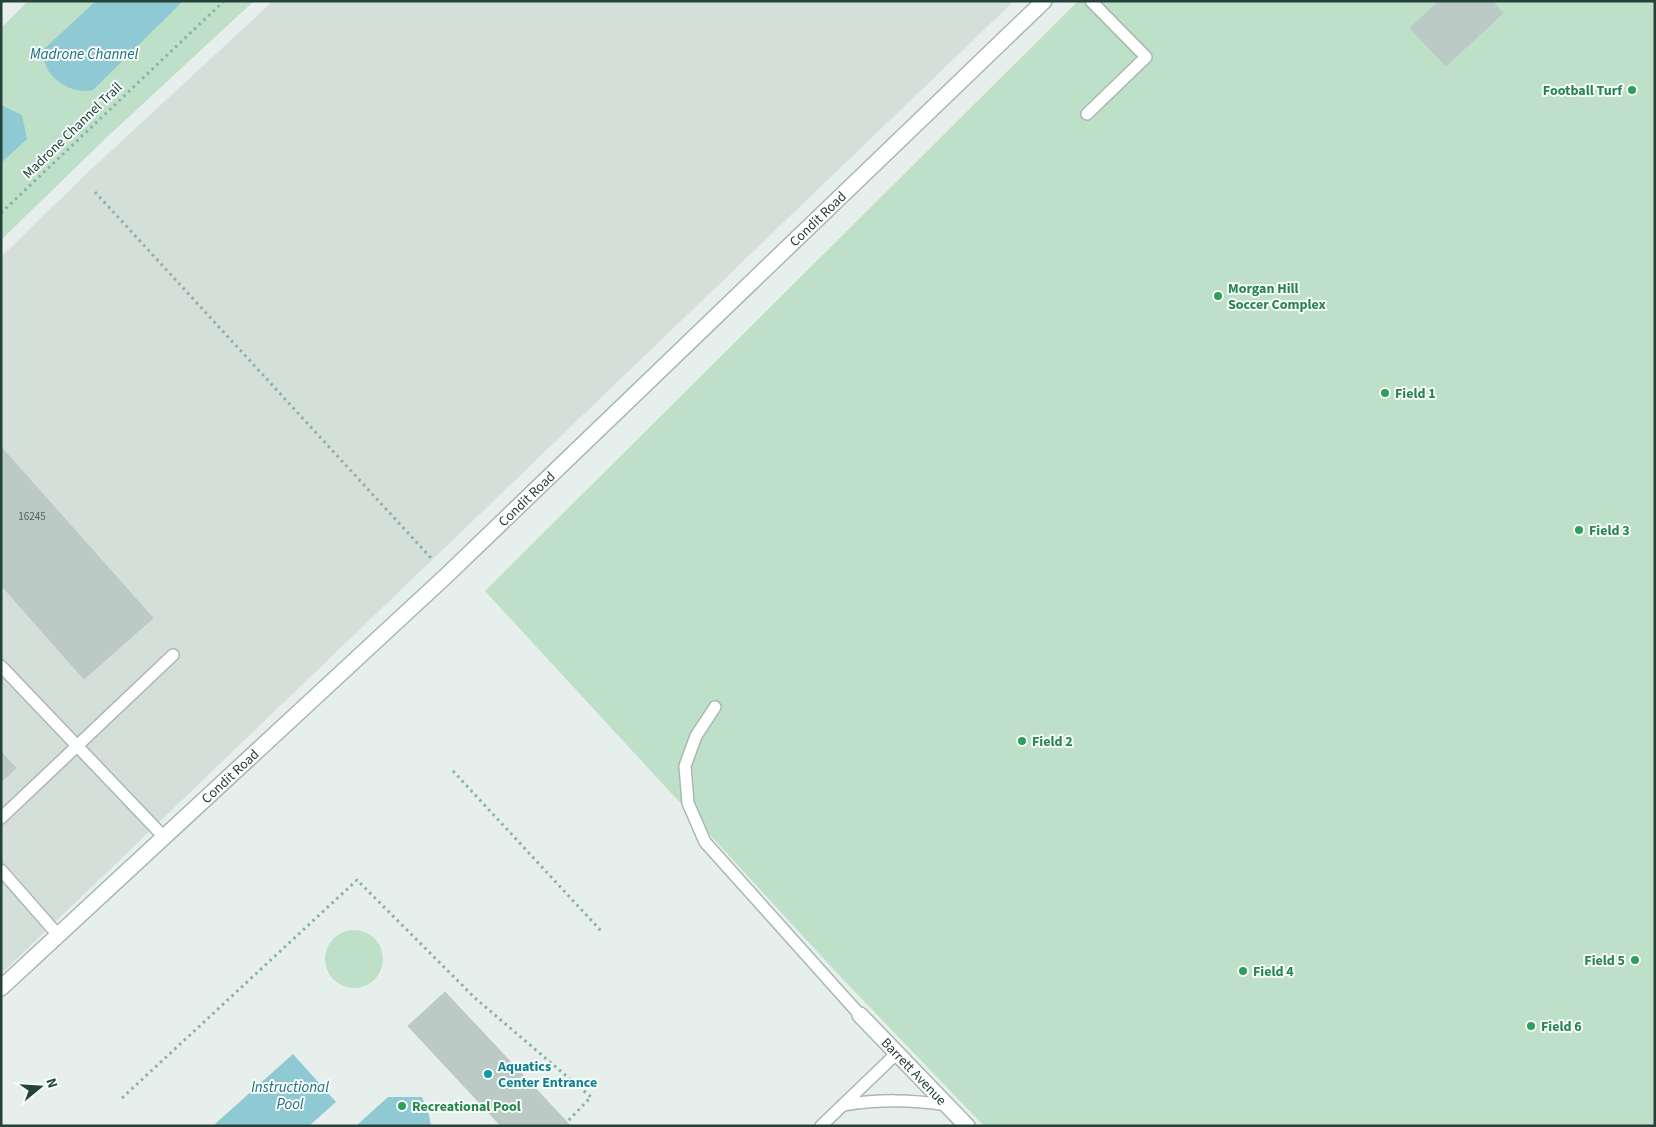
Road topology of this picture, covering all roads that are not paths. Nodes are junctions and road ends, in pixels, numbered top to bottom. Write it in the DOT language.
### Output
graph roads {
  1 [pos="1044,1"];
  2 [pos="1091,1"];
  3 [pos="1087,114"];
  4 [pos="173,655"];
  5 [pos="1,666"];
  6 [pos="715,707"];
  7 [pos="78,745"];
  8 [pos="1,818"];
  9 [pos="164,837"];
  10 [pos="1,870"];
  11 [pos="58,936"];
  12 [pos="1,988"];
  13 [pos="860,1015"];
  14 [pos="897,1053"];
  15 [pos="843,1105"];
  16 [pos="948,1105"];
  17 [pos="821,1126"];
  18 [pos="967,1126"];
  1 -- 9 [label="street, Condit Road"];
  2 -- 3 [label="lane"];
  4 -- 7 [label="lane"];
  5 -- 7 [label="lane"];
  6 -- 13 [label="lane"];
  7 -- 8 [label="lane"];
  7 -- 9 [label="lane"];
  9 -- 11 [label="street, Condit Road"];
  10 -- 11 [label="lane"];
  11 -- 12 [label="street, Condit Road"];
  13 -- 14 [label="street, Barrett Avenue"];
  14 -- 15 [label="lane"];
  14 -- 16 [label="street, Barrett Avenue"];
  15 -- 16 [label="lane"];
  15 -- 17 [label="lane"];
  16 -- 18 [label="street, Barrett Avenue"];
}
